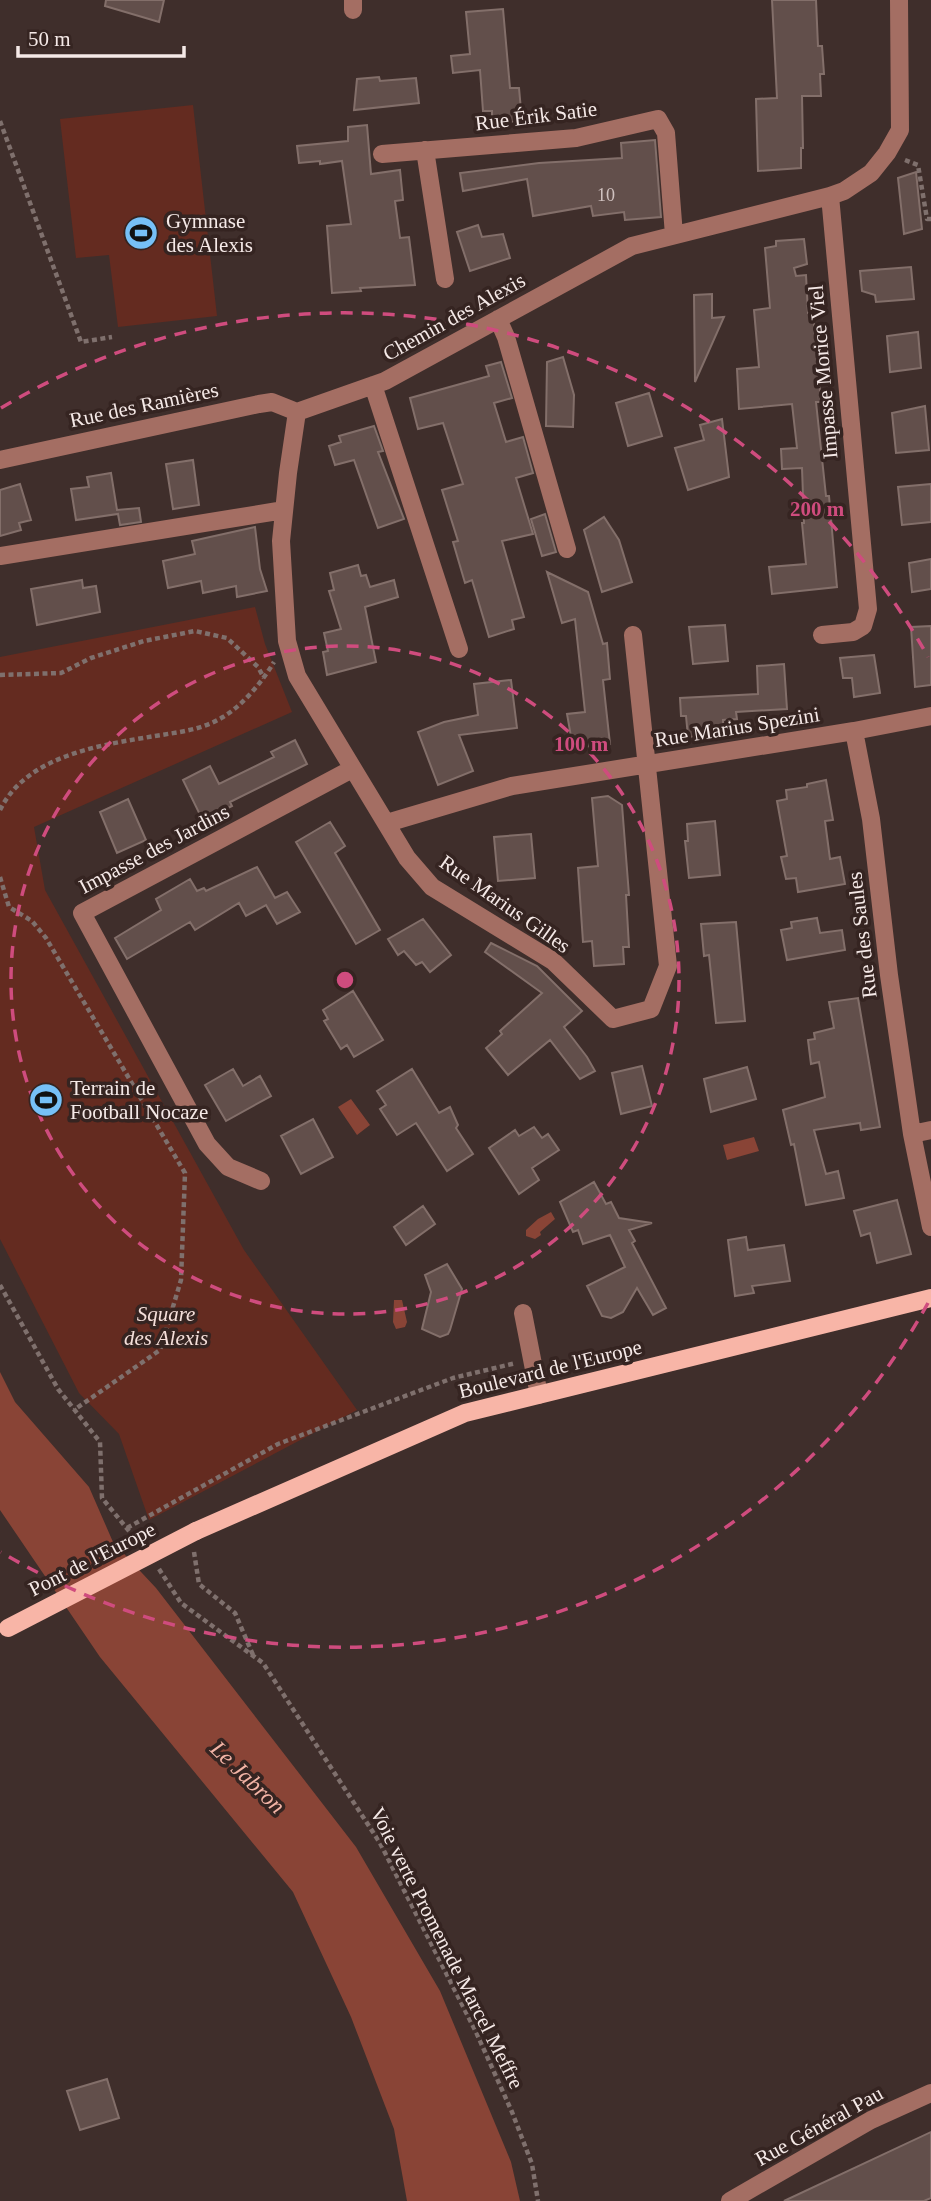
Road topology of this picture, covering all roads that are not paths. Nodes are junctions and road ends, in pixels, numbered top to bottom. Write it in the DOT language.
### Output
graph roads {
  1 [pos="899,0"];
  2 [pos="425,150"];
  3 [pos="382,154"];
  4 [pos="830,196"];
  5 [pos="674,235"];
  6 [pos="445,279"];
  7 [pos="498,319"];
  8 [pos="373,385"];
  9 [pos="298,412"];
  10 [pos="0,460"];
  11 [pos="284,510"];
  12 [pos="568,549"];
  13 [pos="0,556"];
  14 [pos="633,635"];
  15 [pos="822,635"];
  16 [pos="459,649"];
  17 [pos="931,716"];
  18 [pos="854,731"];
  19 [pos="645,766"];
  20 [pos="352,769"];
  21 [pos="387,823"];
  22 [pos="931,1129"];
  23 [pos="912,1134"];
  24 [pos="261,1181"];
  25 [pos="931,1227"];
  26 [pos="931,1298"];
  27 [pos="523,1313"];
  28 [pos="539,1395"];
  29 [pos="193,1538"];
  30 [pos="4,1630"];
  31 [pos="931,2093"];
  32 [pos="730,2201"];
  1 -- 4 [label="street, Chemin des Alexis"];
  2 -- 3 [label="street, Rue Érik Satie"];
  2 -- 5 [label="street, Rue Érik Satie"];
  2 -- 6 [label="street"];
  4 -- 5 [label="street, Chemin des Alexis"];
  4 -- 15 [label="street, Impasse Morice Viel"];
  5 -- 7 [label="street, Chemin des Alexis"];
  7 -- 8 [label="street, Chemin des Alexis"];
  7 -- 12 [label="street"];
  8 -- 9 [label="street, Chemin des Alexis"];
  8 -- 16 [label="street"];
  9 -- 10 [label="street, Rue des Ramières"];
  9 -- 11 [label="street"];
  11 -- 13 [label="street"];
  11 -- 20 [label="street"];
  14 -- 19 [label="street"];
  17 -- 18 [label="street, Rue Marius Spezini"];
  18 -- 19 [label="street, Rue Marius Spezini"];
  18 -- 23 [label="street, Rue des Saules"];
  19 -- 21 [label="street, Rue Marius Spezini"];
  19 -- 21 [label="street, Rue Marius Gilles"];
  20 -- 21 [label="street"];
  20 -- 24 [label="street, Impasse des Jardins"];
  22 -- 23 [label="street"];
  23 -- 25 [label="street, Rue des Saules"];
  26 -- 28 [label="main road, Boulevard de l'Europe"];
  27 -- 28 [label="street"];
  28 -- 29 [label="main road, Boulevard de l'Europe"];
  29 -- 30 [label="main road, Pont de l'Europe, bridge"];
  31 -- 32 [label="street, Rue Général Pau"];
}
